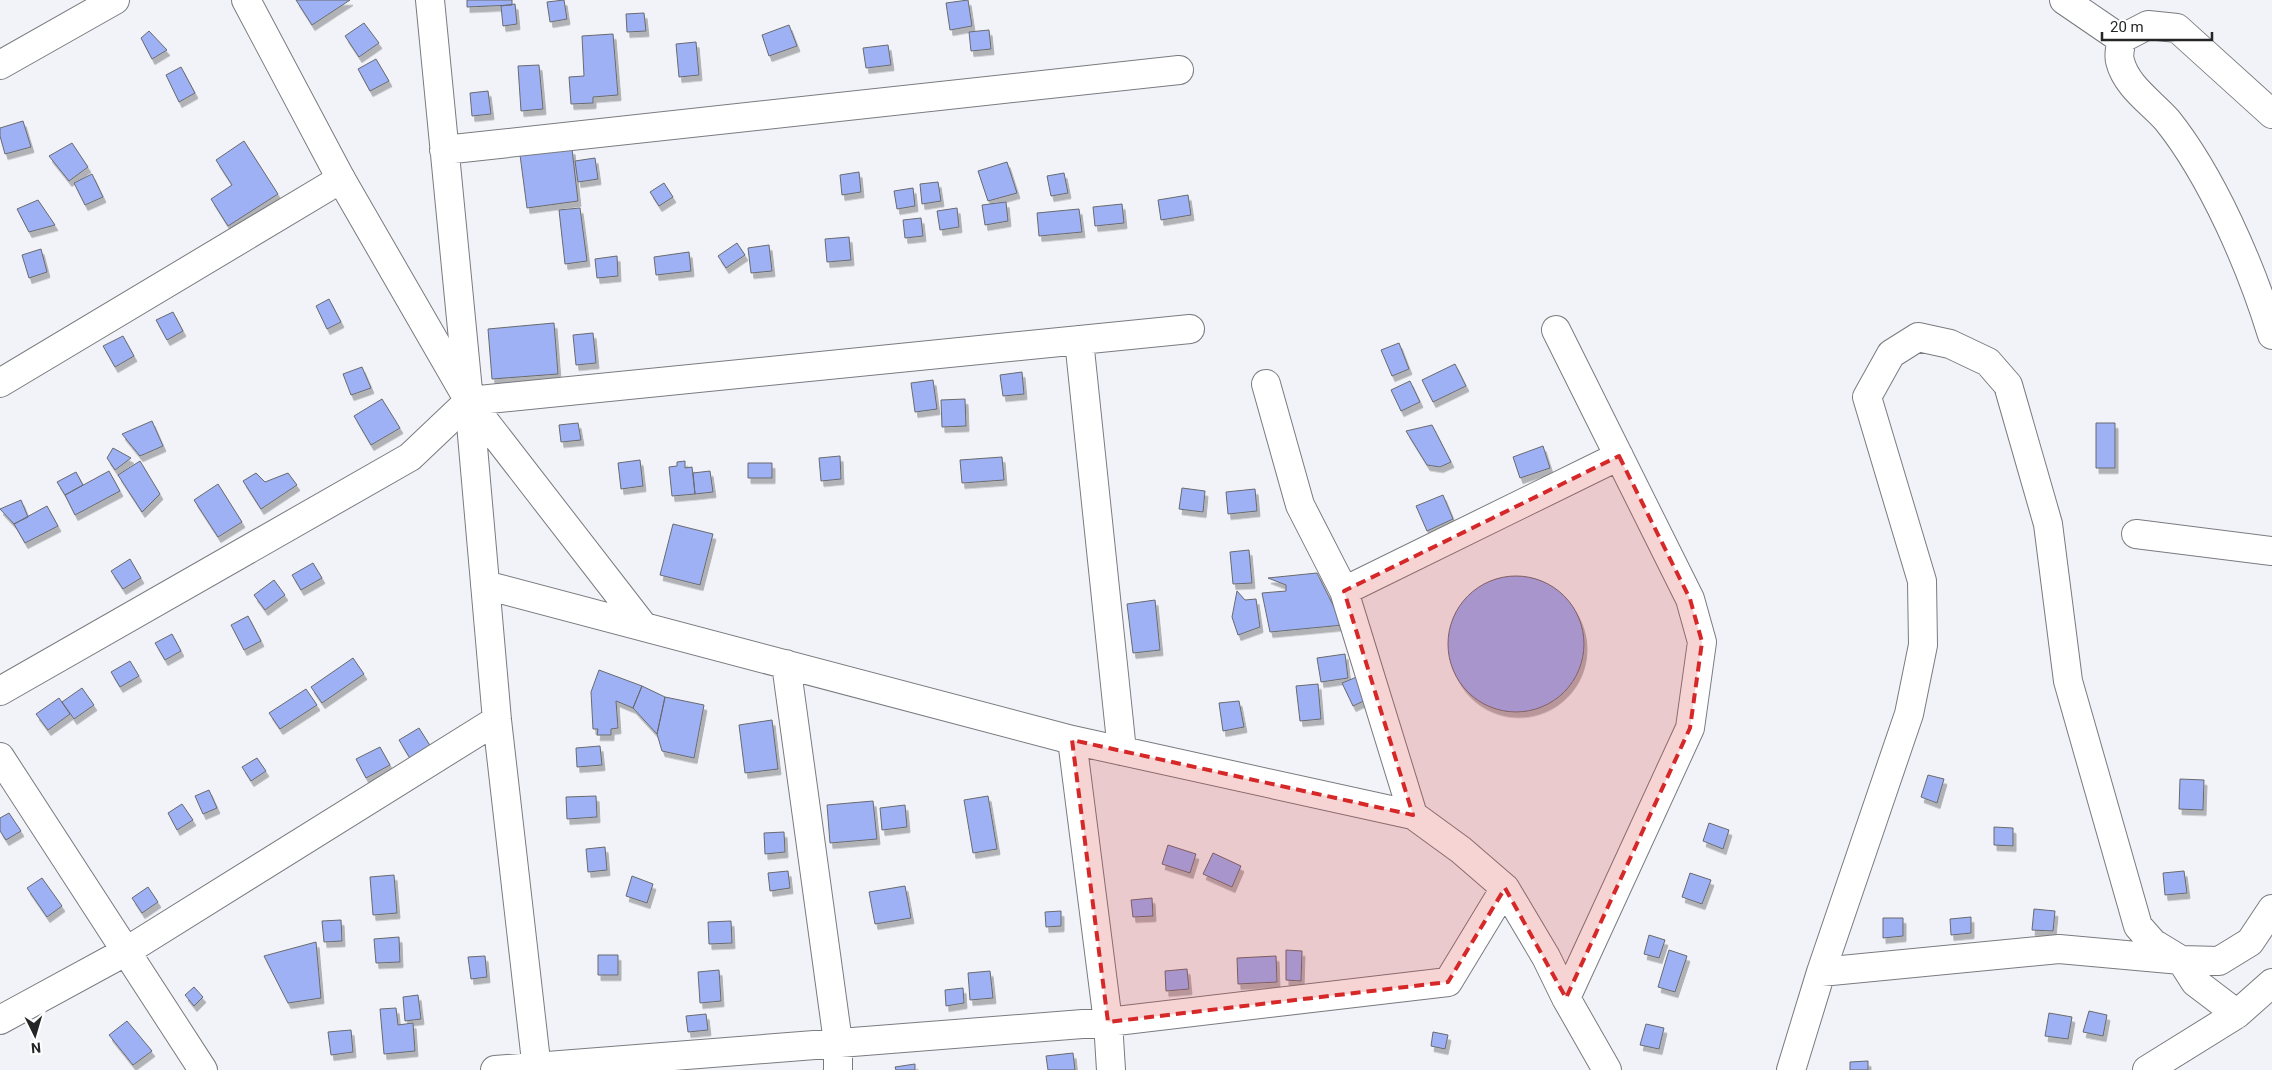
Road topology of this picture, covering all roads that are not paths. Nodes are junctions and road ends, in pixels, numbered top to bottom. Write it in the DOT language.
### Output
graph roads {
  1 [pos="114,0"];
  2 [pos="246,0"];
  3 [pos="430,0"];
  4 [pos="2064,0"];
  5 [pos="2121,39"];
  6 [pos="0,65"];
  7 [pos="1179,70"];
  8 [pos="2272,114"];
  9 [pos="444,150"];
  10 [pos="340,179"];
  11 [pos="1190,329"];
  12 [pos="1556,330"];
  13 [pos="2272,335"];
  14 [pos="1079,340"];
  15 [pos="0,383"];
  16 [pos="1266,384"];
  17 [pos="469,401"];
  18 [pos="1619,456"];
  19 [pos="2136,534"];
  20 [pos="2272,551"];
  21 [pos="485,585"];
  22 [pos="1344,591"];
  23 [pos="644,627"];
  24 [pos="786,664"];
  25 [pos="0,691"];
  26 [pos="497,720"];
  27 [pos="1072,740"];
  28 [pos="1122,751"];
  29 [pos="0,756"];
  30 [pos="1413,816"];
  31 [pos="1505,888"];
  32 [pos="2272,908"];
  33 [pos="125,952"];
  34 [pos="2181,960"];
  35 [pos="1821,972"];
  36 [pos="2272,983"];
  37 [pos="1566,998"];
  38 [pos="2237,1014"];
  39 [pos="0,1020"];
  40 [pos="1108,1022"];
  41 [pos="838,1042"];
  42 [pos="537,1068"];
  43 [pos="203,1070"];
  44 [pos="496,1070"];
  45 [pos="838,1070"];
  46 [pos="1111,1070"];
  47 [pos="1607,1070"];
  48 [pos="1791,1070"];
  49 [pos="2146,1070"];
  1 -- 6 [label="street"];
  2 -- 10 [label="street"];
  3 -- 9 [label="street"];
  4 -- 5 [label="street"];
  5 -- 8 [label="street"];
  5 -- 13 [label="street"];
  7 -- 9 [label="street"];
  9 -- 17 [label="street"];
  10 -- 15 [label="street"];
  10 -- 17 [label="street"];
  11 -- 14 [label="street"];
  12 -- 18 [label="street"];
  14 -- 17 [label="street"];
  14 -- 28 [label="street"];
  16 -- 22 [label="street"];
  17 -- 21 [label="street"];
  17 -- 23 [label="street"];
  17 -- 25 [label="street"];
  18 -- 22 [label="street"];
  18 -- 37 [label="street"];
  19 -- 20 [label="street"];
  21 -- 23 [label="street"];
  21 -- 26 [label="street"];
  22 -- 30 [label="street"];
  23 -- 24 [label="street"];
  24 -- 27 [label="street"];
  24 -- 41 [label="street"];
  26 -- 33 [label="street"];
  26 -- 42 [label="street"];
  27 -- 28 [label="street"];
  27 -- 40 [label="street"];
  28 -- 30 [label="street"];
  29 -- 33 [label="street"];
  30 -- 31 [label="street"];
  31 -- 37 [label="street"];
  31 -- 40 [label="street"];
  32 -- 34 [label="street"];
  33 -- 39 [label="street"];
  33 -- 43 [label="street"];
  34 -- 35 [label="street"];
  34 -- 35 [label="street"];
  34 -- 38 [label="street"];
  35 -- 48 [label="street"];
  36 -- 38 [label="street"];
  37 -- 47 [label="street"];
  38 -- 49 [label="street"];
  40 -- 41 [label="street"];
  40 -- 46 [label="street"];
  41 -- 42 [label="street"];
  41 -- 45 [label="street"];
  42 -- 44 [label="street"];
}
